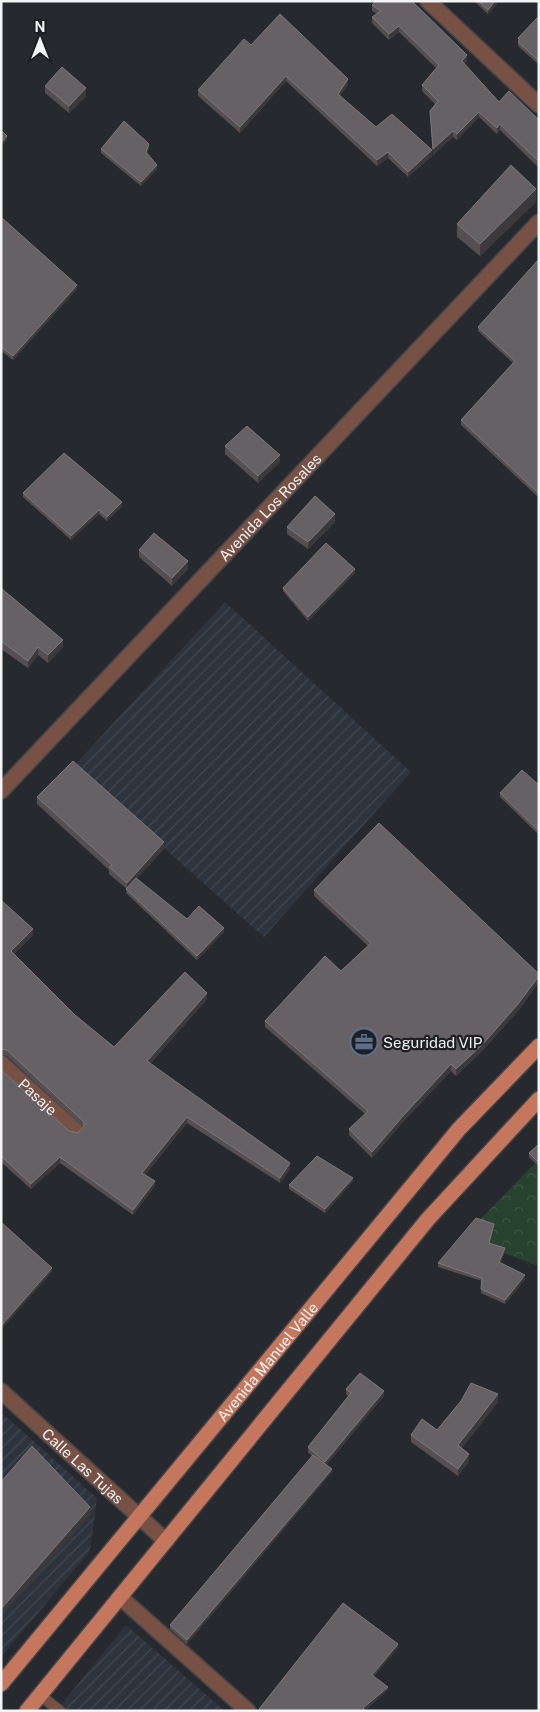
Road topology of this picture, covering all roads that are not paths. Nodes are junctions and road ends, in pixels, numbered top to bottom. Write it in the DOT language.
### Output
graph roads {
  1 [pos="428,1"];
  2 [pos="539,105"];
  3 [pos="539,222"];
  4 [pos="1,791"];
  5 [pos="539,1046"];
  6 [pos="1,1062"];
  7 [pos="539,1099"];
  8 [pos="76,1130"];
  9 [pos="1,1390"];
  10 [pos="139,1516"];
  11 [pos="166,1540"];
  12 [pos="120,1597"];
  13 [pos="1,1684"];
  14 [pos="40,1695"];
  15 [pos="27,1711"];
  16 [pos="60,1711"];
  17 [pos="248,1711"];
  1 -- 2 [label="street"];
  3 -- 4 [label="street, Avenida Los Rosales"];
  5 -- 10 [label="main road, Avenida Manuel Valle"];
  6 -- 8 [label="street, Pasaje"];
  7 -- 11 [label="main road"];
  9 -- 10 [label="street, Calle Las Tujas"];
  10 -- 11 [label="street, Calle Las Tujas"];
  10 -- 13 [label="main road, Avenida Manuel Valle"];
  11 -- 12 [label="main road"];
  12 -- 14 [label="main road"];
  12 -- 17 [label="street"];
  14 -- 15 [label="main road"];
  14 -- 16 [label="lane"];
}
